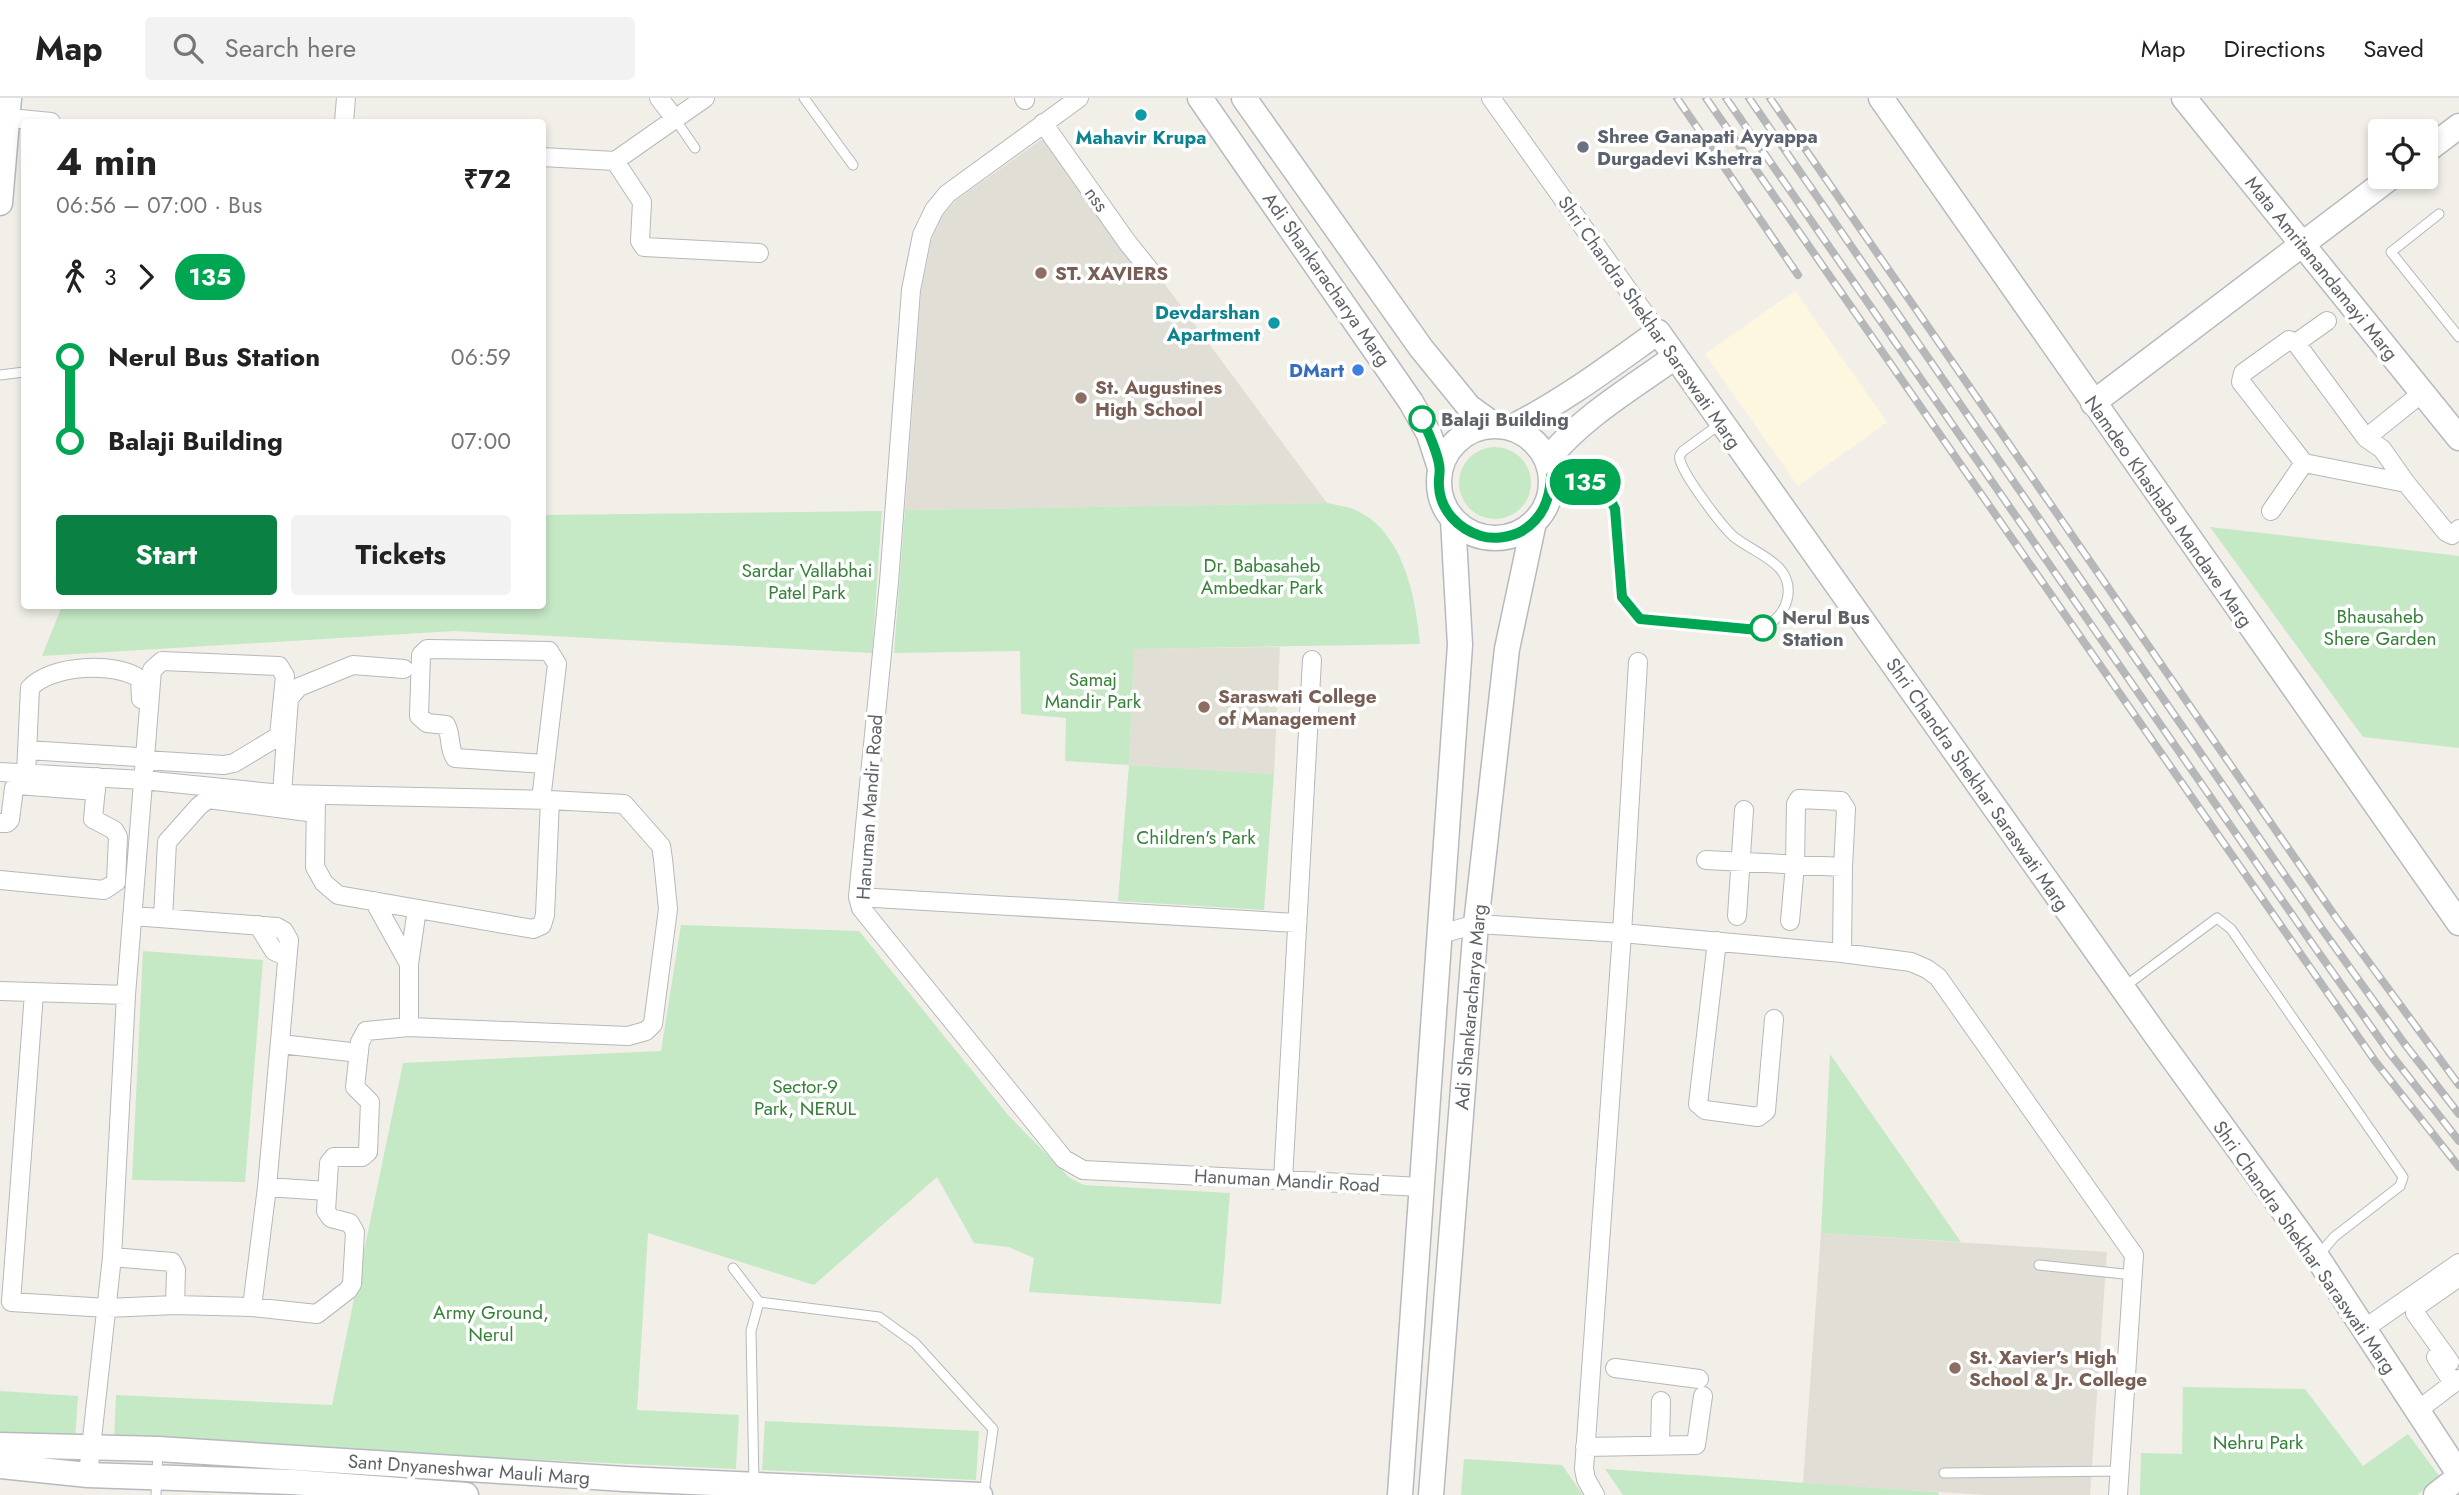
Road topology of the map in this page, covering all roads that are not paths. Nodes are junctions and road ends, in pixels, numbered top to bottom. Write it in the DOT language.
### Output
graph roads {
  1 [pos="346,98"];
  2 [pos="659,98"];
  3 [pos="705,98"];
  4 [pos="804,98"];
  5 [pos="1079,98"];
  6 [pos="1200,98"];
  7 [pos="1491,98"];
  8 [pos="1881,98"];
  9 [pos="2184,98"];
  10 [pos="1245,99"];
  11 [pos="5,111"];
  12 [pos="38,119"];
  13 [pos="344,119"];
  14 [pos="675,119"];
  15 [pos="1043,123"];
  16 [pos="2459,126"];
  17 [pos="2438,142"];
  18 [pos="695,148"];
  19 [pos="546,157"];
  20 [pos="615,160"];
  21 [pos="853,164"];
  22 [pos="2375,189"];
  23 [pos="0,204"];
  24 [pos="2439,214"];
  25 [pos="2302,243"];
  26 [pos="759,253"];
  27 [pos="1152,273"];
  28 [pos="2327,321"];
  29 [pos="1658,332"];
  30 [pos="2459,337"];
  31 [pos="2296,343"];
  32 [pos="1675,357"];
  33 [pos="21,372"];
  34 [pos="0,375"];
  35 [pos="2422,393"];
  36 [pos="2093,403"];
  37 [pos="1722,423"];
  38 [pos="1502,427"];
  39 [pos="2366,438"];
  40 [pos="2459,438"];
  41 [pos="2304,463"];
  42 [pos="1440,468"];
  43 [pos="1549,468"];
  44 [pos="2406,483"];
  45 [pos="2270,511"];
  46 [pos="1453,520"];
  47 [pos="1534,522"];
  48 [pos="2459,529"];
  49 [pos="1312,660"];
  50 [pos="1638,662"];
  51 [pos="404,669"];
  52 [pos="27,750"];
  53 [pos="141,759"];
  54 [pos="545,764"];
  55 [pos="0,772"];
  56 [pos="26,774"];
  57 [pos="139,780"];
  58 [pos="97,784"];
  59 [pos="282,794"];
  60 [pos="546,800"];
  61 [pos="316,804"];
  62 [pos="1744,810"];
  63 [pos="0,823"];
  64 [pos="1706,860"];
  65 [pos="1741,862"];
  66 [pos="1795,865"];
  67 [pos="1843,867"];
  68 [pos="0,880"];
  69 [pos="858,897"];
  70 [pos="374,901"];
  71 [pos="417,909"];
  72 [pos="133,916"];
  73 [pos="1737,916"];
  74 [pos="163,918"];
  75 [pos="1790,921"];
  76 [pos="1297,923"];
  77 [pos="2459,923"];
  78 [pos="1476,924"];
  79 [pos="1622,933"];
  80 [pos="1441,934"];
  81 [pos="1717,941"];
  82 [pos="1842,953"];
  83 [pos="410,964"];
  84 [pos="2123,988"];
  85 [pos="0,991"];
  86 [pos="34,993"];
  87 [pos="126,995"];
  88 [pos="1774,1019"];
  89 [pos="409,1027"];
  90 [pos="281,1044"];
  91 [pos="359,1053"];
  92 [pos="1283,1180"];
  93 [pos="267,1187"];
  94 [pos="1422,1187"];
  95 [pos="327,1191"];
  96 [pos="112,1257"];
  97 [pos="2317,1257"];
  98 [pos="2459,1263"];
  99 [pos="2039,1265"];
  100 [pos="733,1268"];
  101 [pos="2135,1275"];
  102 [pos="2459,1276"];
  103 [pos="6,1301"];
  104 [pos="759,1302"];
  105 [pos="175,1305"];
  106 [pos="251,1307"];
  107 [pos="107,1308"];
  108 [pos="2413,1324"];
  109 [pos="2364,1329"];
  110 [pos="2450,1362"];
  111 [pos="1615,1368"];
  112 [pos="2456,1381"];
  113 [pos="1661,1401"];
  114 [pos="2417,1411"];
  115 [pos="0,1445"];
  116 [pos="1660,1445"];
  117 [pos="90,1447"];
  118 [pos="1586,1447"];
  119 [pos="158,1449"];
  120 [pos="295,1457"];
  121 [pos="0,1466"];
  122 [pos="1401,1466"];
  123 [pos="2120,1471"];
  124 [pos="1944,1473"];
  125 [pos="88,1475"];
  126 [pos="2459,1476"];
  127 [pos="754,1485"];
  128 [pos="155,1486"];
  129 [pos="624,1487"];
  130 [pos="291,1488"];
  131 [pos="790,1491"];
  132 [pos="466,1495"];
  133 [pos="982,1495"];
  134 [pos="1379,1495"];
  135 [pos="1399,1495"];
  136 [pos="1432,1495"];
  137 [pos="1595,1495"];
  138 [pos="2118,1495"];
  139 [pos="2436,1495"];
  1 -- 13 [label="street"];
  2 -- 14 [label="street"];
  3 -- 14 [label="street"];
  4 -- 21 [label="lane"];
  5 -- 15 [label="street, Hanuman Mandir Road"];
  6 -- 42 [label="street, Adi Shankaracharya Marg"];
  7 -- 29 [label="street, Shri Chandra Shekhar Saraswati Marg"];
  8 -- 36 [label="street, Namdeo Khashaba Mandave Marg"];
  9 -- 25 [label="street, Mata Amritanandamayi Marg"];
  10 -- 38 [label="street, Adi Shankaracharya Marg"];
  11 -- 12 [label="street"];
  11 -- 23 [label="street"];
  14 -- 18 [label="lane"];
  14 -- 20 [label="street"];
  15 -- 27 [label="street, nss"];
  15 -- 69 [label="street, Hanuman Mandir Road"];
  16 -- 17 [label="street"];
  19 -- 20 [label="street"];
  20 -- 26 [label="street"];
  22 -- 25 [label="street"];
  24 -- 30 [label="lane"];
  25 -- 35 [label="street, Mata Amritanandamayi Marg"];
  25 -- 36 [label="street"];
  28 -- 31 [label="street"];
  29 -- 32 [label="street, Shri Chandra Shekhar Saraswati Marg"];
  29 -- 38 [label="street"];
  31 -- 39 [label="street"];
  31 -- 41 [label="street"];
  32 -- 37 [label="street, Shri Chandra Shekhar Saraswati Marg"];
  32 -- 43 [label="street"];
  33 -- 34 [label="lane"];
  35 -- 39 [label="street"];
  35 -- 40 [label="street, Mata Amritanandamayi Marg"];
  36 -- 77 [label="street, Namdeo Khashaba Mandave Marg"];
  37 -- 43 [label="lane"];
  37 -- 84 [label="street, Shri Chandra Shekhar Saraswati Marg"];
  38 -- 42 [label="street"];
  38 -- 43 [label="street"];
  39 -- 44 [label="street"];
  41 -- 44 [label="street"];
  41 -- 45 [label="street"];
  42 -- 46 [label="street"];
  43 -- 47 [label="street"];
  44 -- 48 [label="street"];
  46 -- 47 [label="street"];
  46 -- 80 [label="street, Adi Shankaracharya Marg"];
  47 -- 78 [label="street, Adi Shankaracharya Marg"];
  49 -- 76 [label="street"];
  50 -- 79 [label="street"];
  51 -- 59 [label="street"];
  52 -- 53 [label="street"];
  52 -- 53 [label="street"];
  52 -- 56 [label="street"];
  53 -- 53 [label="street"];
  53 -- 57 [label="street"];
  54 -- 54 [label="street"];
  54 -- 60 [label="street"];
  55 -- 56 [label="street"];
  56 -- 58 [label="street"];
  57 -- 58 [label="street"];
  57 -- 59 [label="street"];
  57 -- 72 [label="street"];
  58 -- 63 [label="street"];
  58 -- 68 [label="street"];
  59 -- 61 [label="street"];
  60 -- 61 [label="street"];
  60 -- 71 [label="street"];
  60 -- 89 [label="street"];
  61 -- 70 [label="street"];
  61 -- 74 [label="street"];
  62 -- 65 [label="street"];
  64 -- 65 [label="street"];
  65 -- 66 [label="street"];
  65 -- 73 [label="street"];
  66 -- 67 [label="street"];
  66 -- 67 [label="street"];
  66 -- 75 [label="street"];
  67 -- 82 [label="street"];
  69 -- 76 [label="street"];
  69 -- 92 [label="street, Hanuman Mandir Road"];
  70 -- 71 [label="street"];
  70 -- 83 [label="street"];
  71 -- 83 [label="street"];
  72 -- 74 [label="street"];
  72 -- 87 [label="street"];
  74 -- 90 [label="street"];
  76 -- 92 [label="street"];
  78 -- 79 [label="street"];
  78 -- 80 [label="street"];
  78 -- 136 [label="street, Adi Shankaracharya Marg"];
  79 -- 81 [label="street"];
  79 -- 118 [label="street"];
  80 -- 94 [label="street, Adi Shankaracharya Marg"];
  81 -- 82 [label="street"];
  81 -- 88 [label="street"];
  82 -- 101 [label="street"];
  83 -- 89 [label="street"];
  84 -- 97 [label="street, Shri Chandra Shekhar Saraswati Marg"];
  84 -- 97 [label="lane"];
  85 -- 86 [label="street"];
  86 -- 87 [label="street"];
  86 -- 103 [label="street"];
  87 -- 96 [label="street"];
  89 -- 91 [label="street"];
  90 -- 91 [label="street"];
  90 -- 93 [label="street"];
  91 -- 95 [label="street"];
  92 -- 94 [label="street, Hanuman Mandir Road"];
  93 -- 95 [label="street"];
  93 -- 106 [label="street"];
  94 -- 122 [label="street, Adi Shankaracharya Marg"];
  95 -- 106 [label="street"];
  96 -- 105 [label="street"];
  96 -- 107 [label="street"];
  97 -- 109 [label="street, Shri Chandra Shekhar Saraswati Marg"];
  98 -- 109 [label="street"];
  99 -- 101 [label="lane"];
  100 -- 104 [label="lane"];
  101 -- 123 [label="street"];
  102 -- 110 [label="street"];
  103 -- 107 [label="street"];
  104 -- 127 [label="lane"];
  104 -- 133 [label="lane"];
  105 -- 106 [label="street"];
  105 -- 107 [label="street"];
  107 -- 117 [label="street"];
  108 -- 112 [label="street"];
  109 -- 114 [label="street, Shri Chandra Shekhar Saraswati Marg"];
  111 -- 116 [label="street"];
  112 -- 114 [label="street"];
  113 -- 116 [label="street"];
  114 -- 126 [label="street, Shri Chandra Shekhar Saraswati Marg"];
  115 -- 117 [label="street, Sant Dnyaneshwar Mauli Marg"];
  116 -- 118 [label="street"];
  117 -- 119 [label="street, Sant Dnyaneshwar Mauli Marg"];
  117 -- 125 [label="street"];
  118 -- 137 [label="street"];
  119 -- 120 [label="street, Sant Dnyaneshwar Mauli Marg"];
  119 -- 128 [label="lane"];
  120 -- 129 [label="street, Sant Dnyaneshwar Mauli Marg"];
  120 -- 130 [label="lane"];
  121 -- 125 [label="street, Sant Dnyaneshwar Mauli Marg"];
  122 -- 134 [label="street"];
  122 -- 135 [label="street, Adi Shankaracharya Marg"];
  123 -- 124 [label="lane"];
  123 -- 138 [label="street"];
  125 -- 128 [label="street, Sant Dnyaneshwar Mauli Marg"];
  126 -- 139 [label="street"];
  127 -- 129 [label="street, Sant Dnyaneshwar Mauli Marg"];
  127 -- 131 [label="street, Sant Dnyaneshwar Mauli Marg"];
  128 -- 130 [label="street, Sant Dnyaneshwar Mauli Marg"];
  130 -- 132 [label="street, Sant Dnyaneshwar Mauli Marg"];
  131 -- 133 [label="street, Sant Dnyaneshwar Mauli Marg"];
}
